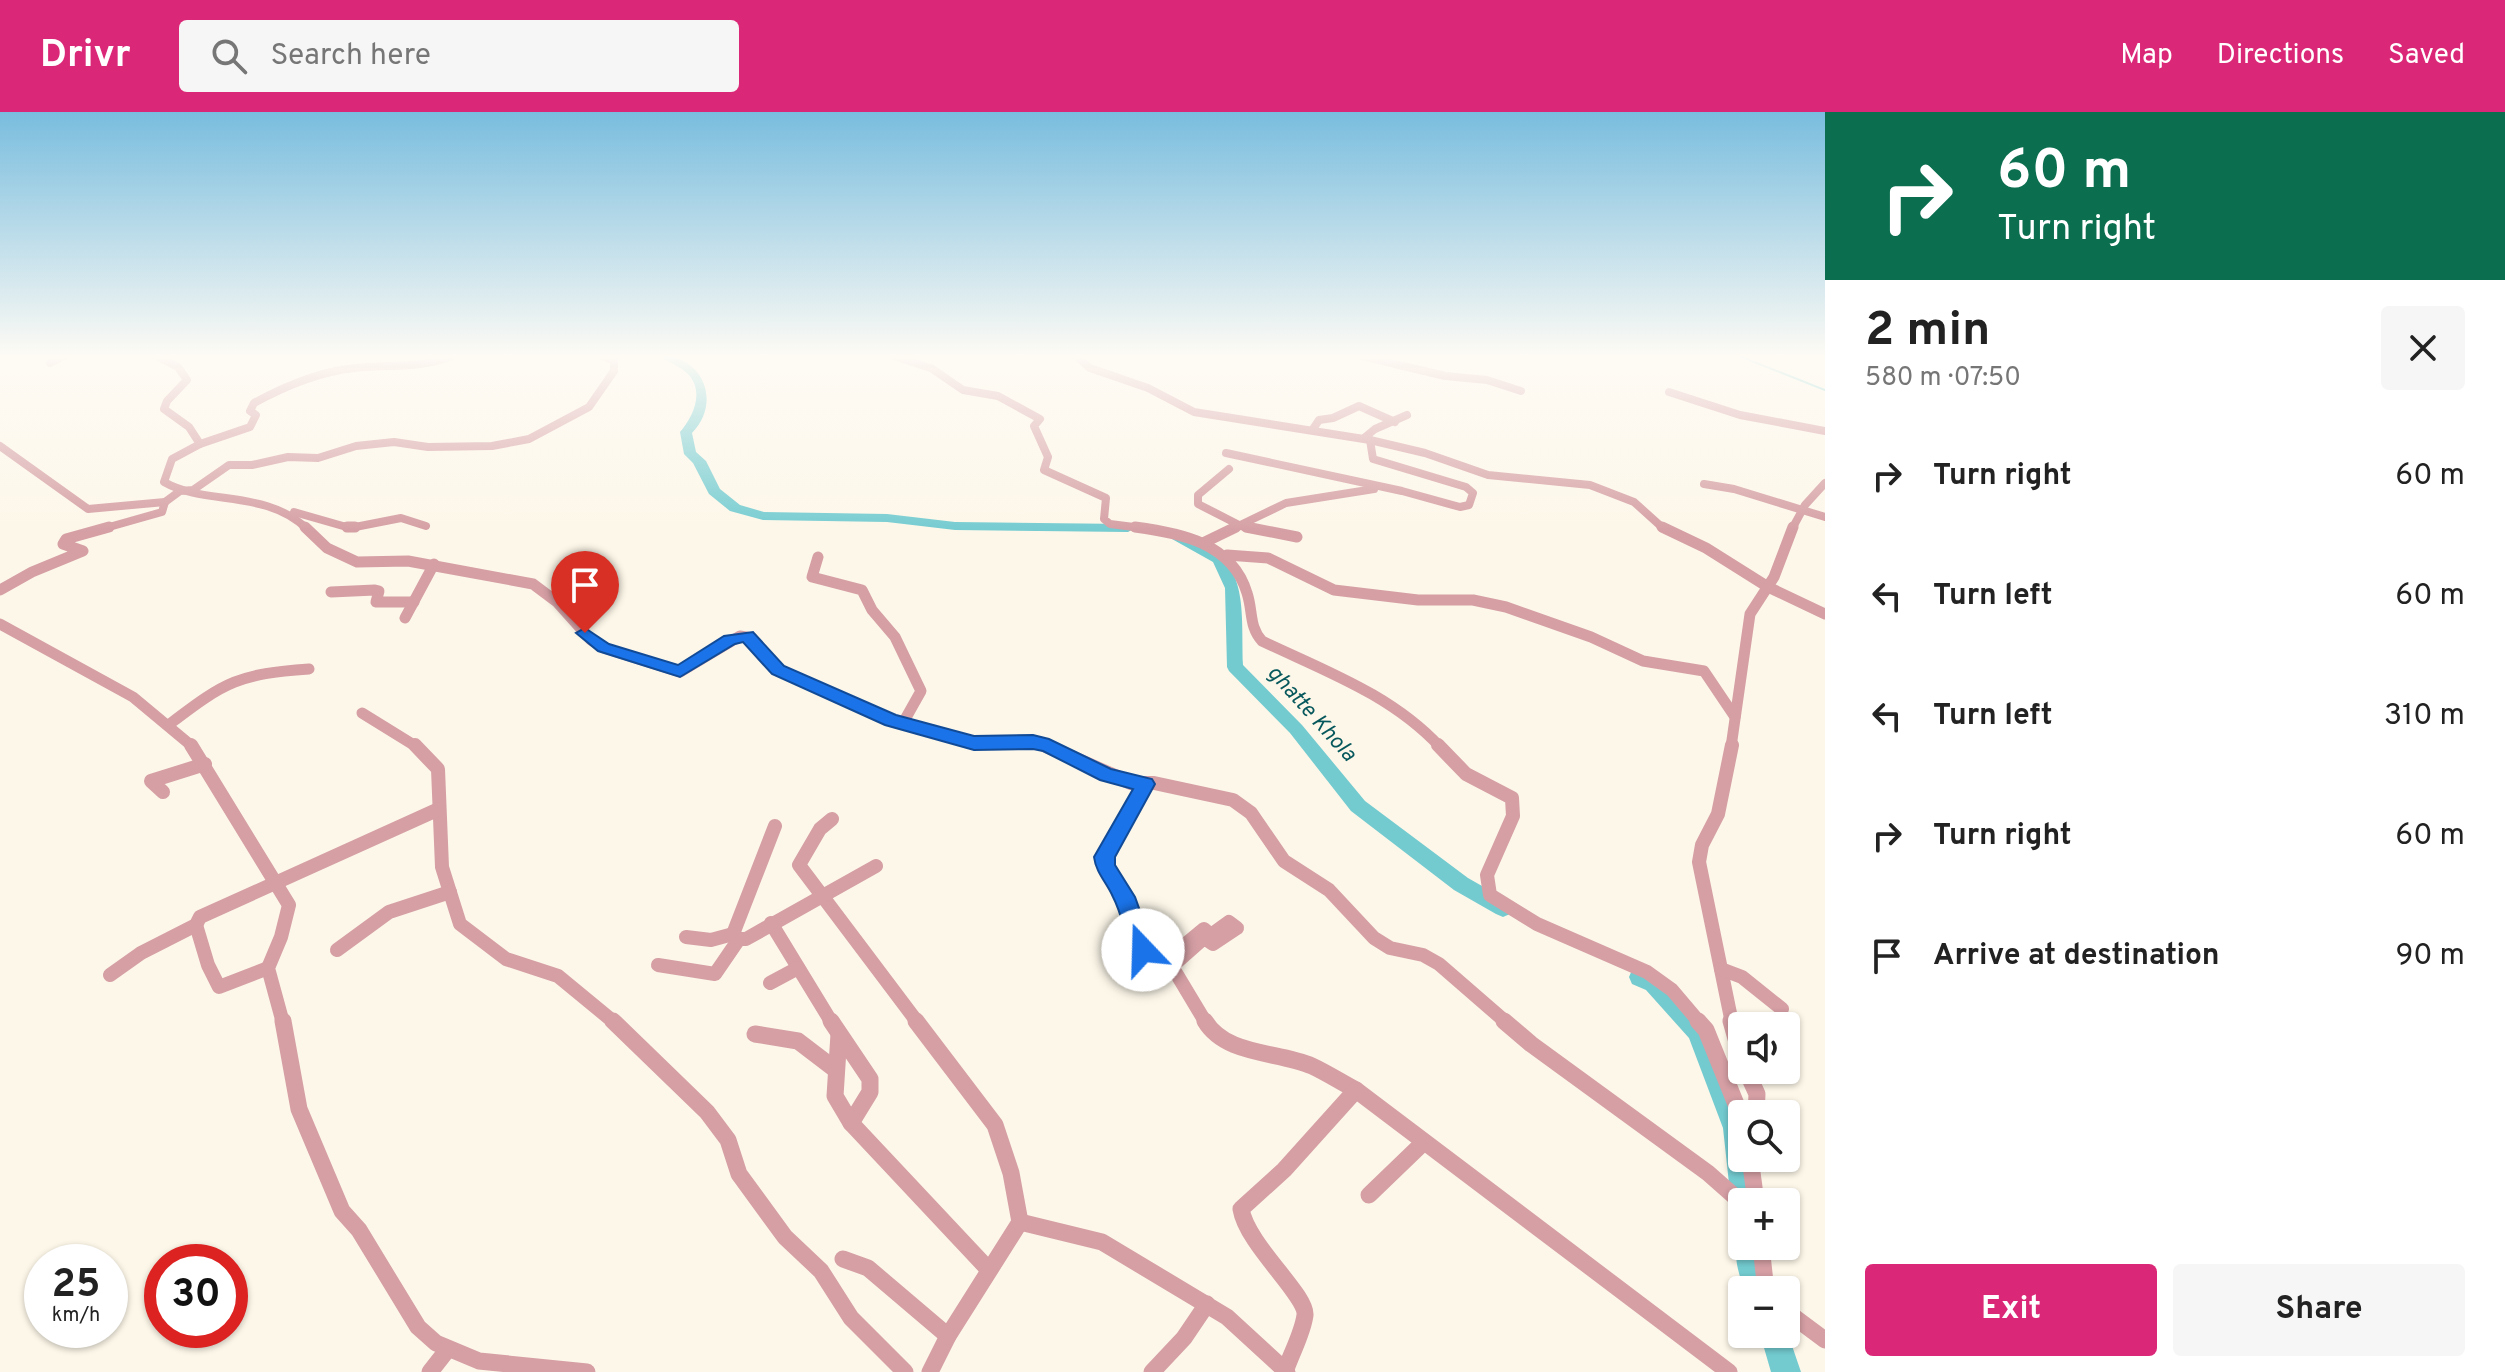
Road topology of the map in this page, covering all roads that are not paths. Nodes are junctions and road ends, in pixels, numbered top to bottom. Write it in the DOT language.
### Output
graph roads {
  1 [pos="172,415"];
  2 [pos="256,415"];
  3 [pos="574,415"];
  4 [pos="1037,415"];
  5 [pos="1214,415"];
  6 [pos="1340,415"];
  7 [pos="1379,415"];
  8 [pos="1407,415"];
  9 [pos="1739,415"];
  10 [pos="1395,422"];
  11 [pos="1313,429"];
  12 [pos="1825,431"];
  13 [pos="1367,439"];
  14 [pos="200,444"];
  15 [pos="0,446"];
  16 [pos="1226,453"];
  17 [pos="1229,469"];
  18 [pos="1825,483"];
  19 [pos="1704,484"];
  20 [pos="1379,487"];
  21 [pos="180,491"];
  22 [pos="165,502"];
  23 [pos="267,507"];
  24 [pos="1799,509"];
  25 [pos="1825,517"];
  26 [pos="426,526"];
  27 [pos="1241,526"];
  28 [pos="1297,537"];
  29 [pos="1203,543"];
  30 [pos="1227,555"];
  31 [pos="818,557"];
  32 [pos="434,564"];
  33 [pos="1768,587"];
  34 [pos="0,590"];
  35 [pos="331,592"];
  36 [pos="414,602"];
  37 [pos="1825,614"];
  38 [pos="405,618"];
  39 [pos="0,624"];
  40 [pos="309,669"];
  41 [pos="362,713"];
  42 [pos="1735,717"];
  43 [pos="171,723"];
  44 [pos="903,723"];
  45 [pos="205,764"];
  46 [pos="1145,784"];
  47 [pos="163,792"];
  48 [pos="439,809"];
  49 [pos="832,819"];
  50 [pos="775,826"];
  51 [pos="876,866"];
  52 [pos="277,880"];
  53 [pos="450,892"];
  54 [pos="821,894"];
  55 [pos="771,923"];
  56 [pos="196,925"];
  57 [pos="736,936"];
  58 [pos="686,937"];
  59 [pos="337,950"];
  60 [pos="658,965"];
  61 [pos="268,968"];
  62 [pos="798,968"];
  63 [pos="1721,969"];
  64 [pos="110,975"];
  65 [pos="770,983"];
  66 [pos="1782,1009"];
  67 [pos="1730,1012"];
  68 [pos="755,1034"];
  69 [pos="839,1034"];
  70 [pos="836,1070"];
  71 [pos="1356,1090"];
  72 [pos="1734,1100"];
  73 [pos="851,1123"];
  74 [pos="1424,1142"];
  75 [pos="1728,1191"];
  76 [pos="1369,1195"];
  77 [pos="1020,1222"];
  78 [pos="843,1259"];
  79 [pos="989,1270"];
  80 [pos="1207,1304"];
  81 [pos="1800,1321"];
  82 [pos="948,1336"];
  83 [pos="1825,1340"];
  84 [pos="448,1349"];
  85 [pos="1286,1371"];
  86 [pos="430,1372"];
  87 [pos="587,1372"];
  88 [pos="905,1372"];
  89 [pos="930,1372"];
  90 [pos="1152,1372"];
  91 [pos="1729,1372"];
  1 -- 14 [label="street"];
  2 -- 14 [label="street"];
  3 -- 21 [label="street"];
  4 -- 29 [label="street"];
  5 -- 11 [label="street"];
  6 -- 11 [label="street"];
  7 -- 10 [label="street"];
  8 -- 10 [label="street"];
  9 -- 12 [label="street"];
  10 -- 13 [label="street"];
  11 -- 13 [label="street"];
  13 -- 20 [label="street"];
  13 -- 33 [label="street"];
  14 -- 21 [label="street"];
  15 -- 22 [label="street"];
  16 -- 20 [label="street"];
  17 -- 27 [label="street"];
  18 -- 24 [label="street"];
  19 -- 24 [label="street"];
  20 -- 27 [label="street"];
  21 -- 22 [label="street"];
  21 -- 23 [label="street"];
  22 -- 34 [label="street"];
  23 -- 26 [label="street"];
  23 -- 32 [label="street"];
  24 -- 25 [label="street"];
  24 -- 33 [label="street"];
  27 -- 28 [label="street"];
  27 -- 29 [label="street"];
  29 -- 30 [label="street"];
  30 -- 42 [label="street"];
  30 -- 72 [label="street"];
  31 -- 44 [label="street"];
  32 -- 36 [label="street"];
  32 -- 44 [label="street"];
  33 -- 37 [label="street"];
  33 -- 42 [label="street"];
  35 -- 36 [label="street"];
  36 -- 38 [label="street"];
  39 -- 43 [label="street"];
  40 -- 43 [label="street"];
  41 -- 48 [label="street"];
  42 -- 63 [label="street"];
  43 -- 45 [label="street"];
  44 -- 46 [label="street"];
  45 -- 47 [label="street"];
  45 -- 52 [label="street"];
  46 -- 71 [label="street"];
  46 -- 75 [label="street"];
  48 -- 52 [label="street"];
  48 -- 53 [label="street"];
  49 -- 54 [label="street"];
  50 -- 57 [label="street"];
  51 -- 54 [label="street"];
  52 -- 56 [label="street"];
  52 -- 61 [label="street"];
  53 -- 59 [label="street"];
  53 -- 88 [label="street"];
  54 -- 55 [label="street"];
  54 -- 77 [label="street"];
  55 -- 57 [label="street"];
  55 -- 62 [label="street"];
  56 -- 61 [label="street"];
  56 -- 64 [label="street"];
  57 -- 58 [label="street"];
  57 -- 60 [label="street"];
  61 -- 84 [label="street"];
  62 -- 65 [label="street"];
  62 -- 69 [label="street"];
  63 -- 66 [label="street"];
  63 -- 67 [label="street"];
  68 -- 70 [label="street"];
  69 -- 70 [label="street"];
  69 -- 73 [label="street"];
  70 -- 73 [label="street"];
  71 -- 74 [label="street"];
  71 -- 85 [label="street"];
  73 -- 79 [label="street"];
  74 -- 76 [label="street"];
  74 -- 91 [label="street"];
  77 -- 79 [label="street"];
  77 -- 80 [label="street"];
  78 -- 82 [label="street"];
  79 -- 82 [label="street"];
  80 -- 85 [label="street"];
  80 -- 90 [label="street"];
  81 -- 83 [label="street"];
  82 -- 89 [label="street"];
  84 -- 86 [label="street"];
  84 -- 87 [label="street"];
}
